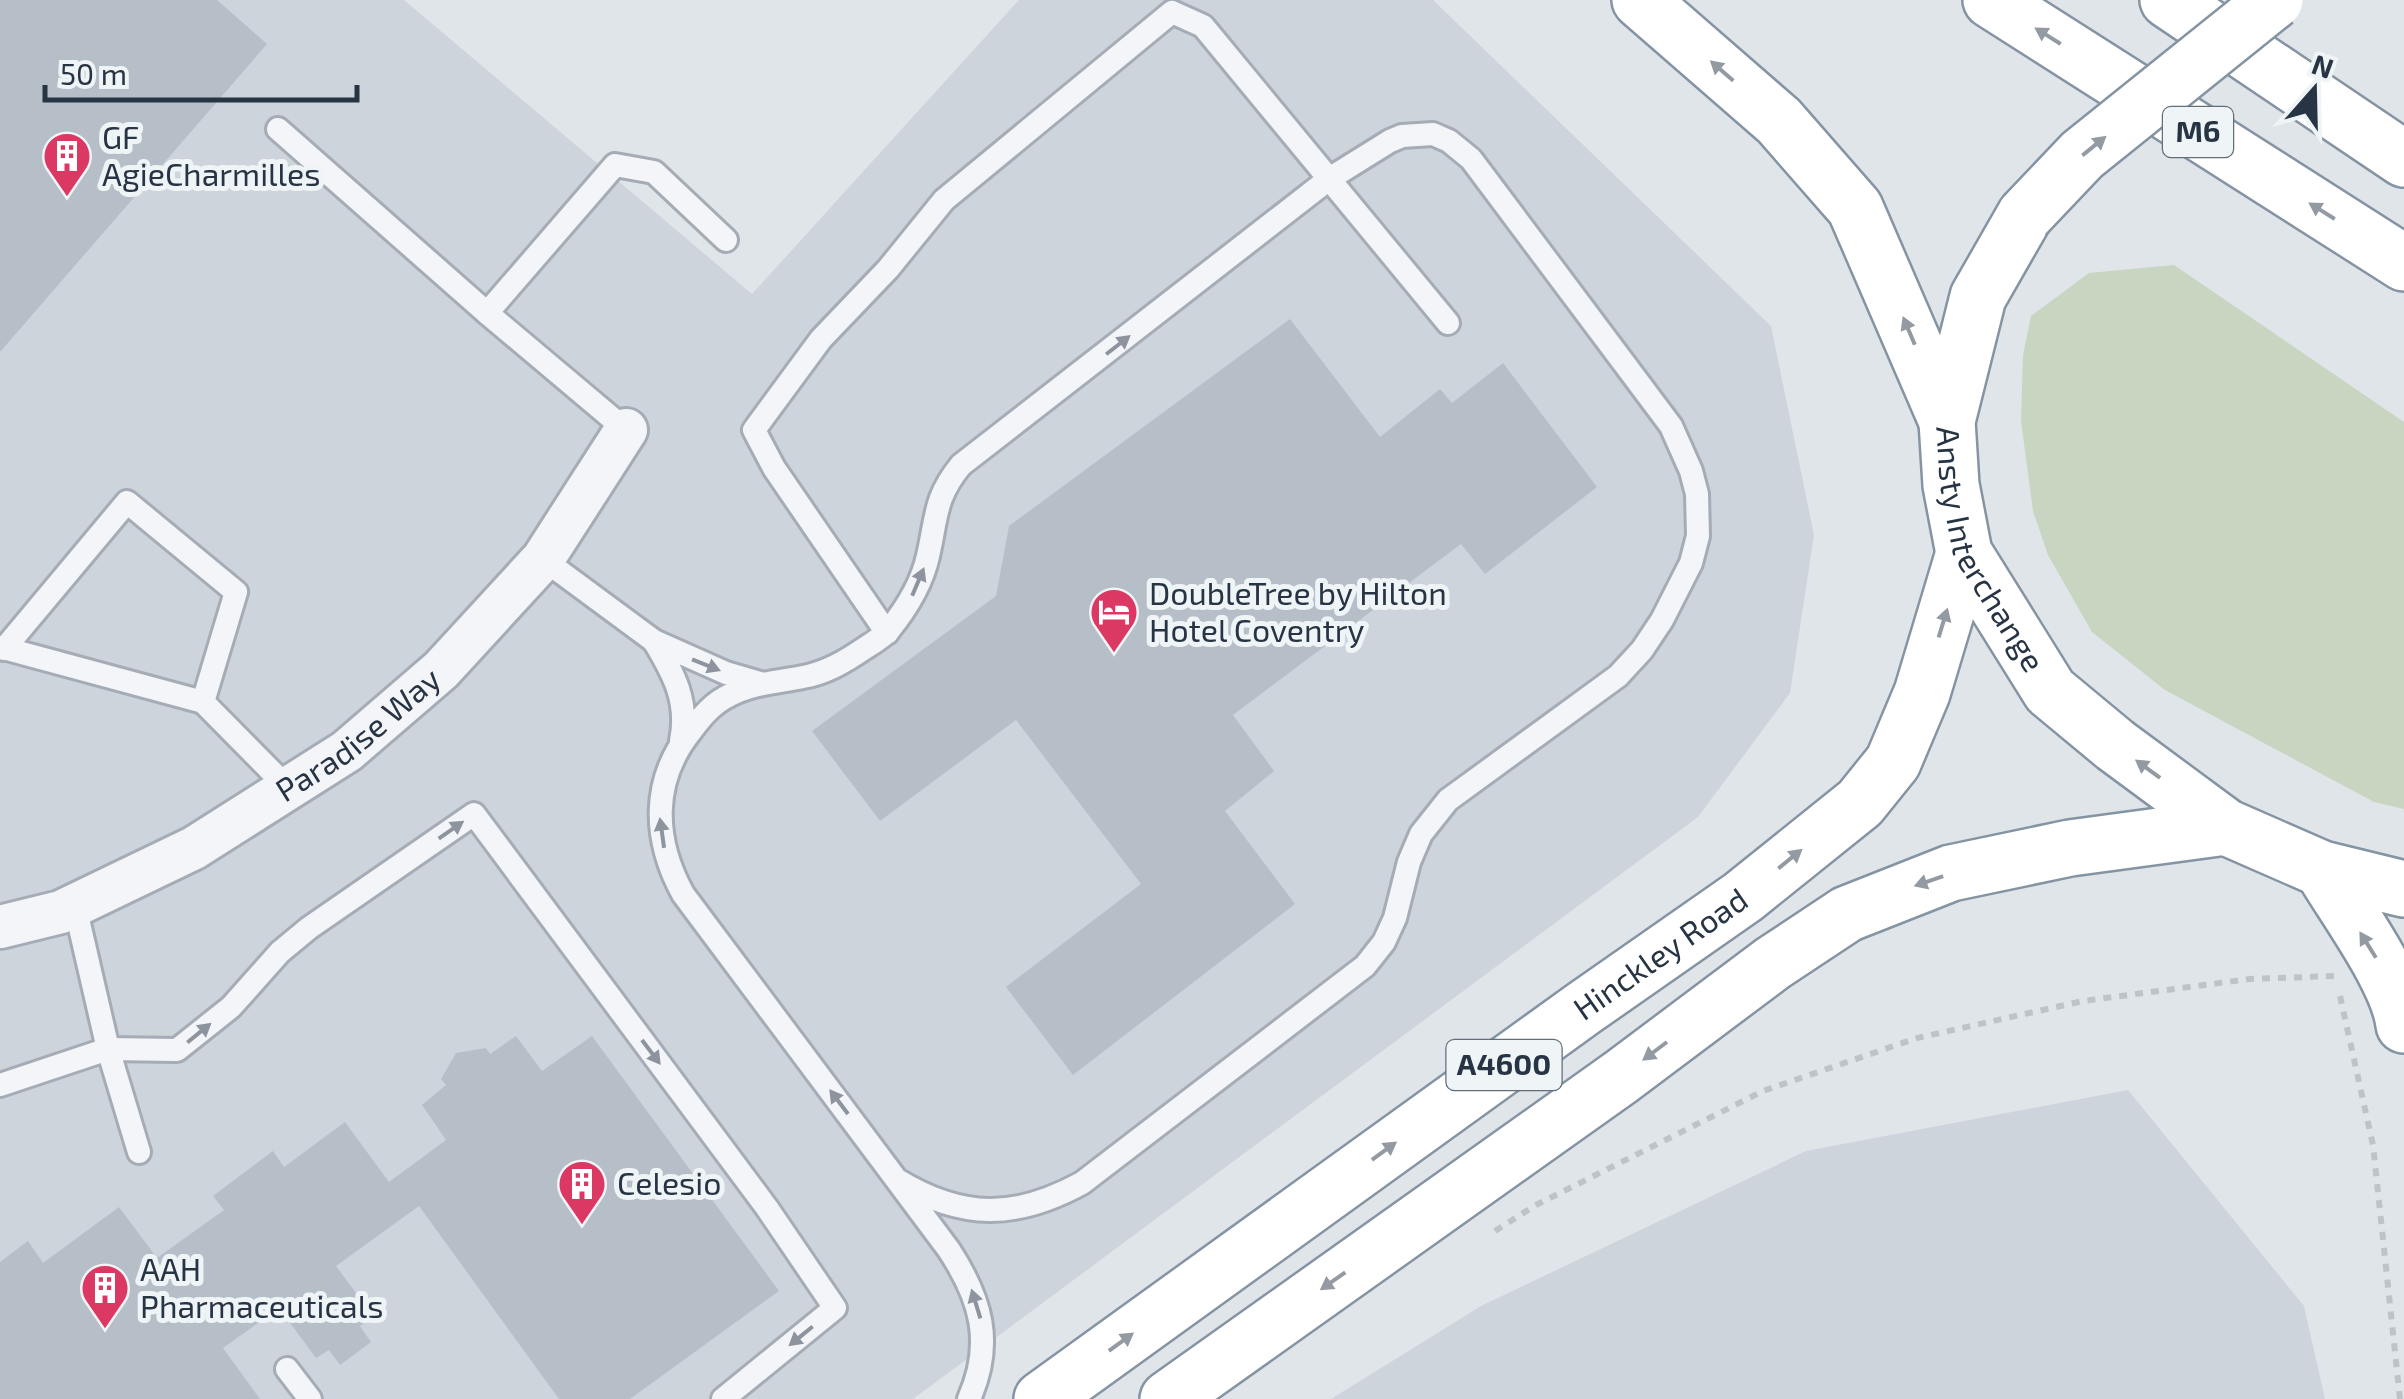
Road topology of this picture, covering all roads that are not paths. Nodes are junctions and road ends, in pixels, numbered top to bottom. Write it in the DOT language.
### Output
graph roads {
  1 [pos="1640,0"];
  2 [pos="1991,0"];
  3 [pos="2168,0"];
  4 [pos="2276,0"];
  5 [pos="278,129"];
  6 [pos="2404,159"];
  7 [pos="1328,178"];
  8 [pos="726,240"];
  9 [pos="2404,264"];
  10 [pos="487,314"];
  11 [pos="1448,323"];
  12 [pos="1947,421"];
  13 [pos="626,430"];
  14 [pos="1964,553"];
  15 [pos="543,559"];
  16 [pos="886,633"];
  17 [pos="654,641"];
  18 [pos="2,648"];
  19 [pos="760,683"];
  20 [pos="203,702"];
  21 [pos="680,744"];
  22 [pos="288,788"];
  23 [pos="2226,827"];
  24 [pos="2322,869"];
  25 [pos="2404,889"];
  26 [pos="75,906"];
  27 [pos="0,928"];
  28 [pos="2404,1025"];
  29 [pos="108,1049"];
  30 [pos="0,1086"];
  31 [pos="139,1152"];
  32 [pos="898,1180"];
  33 [pos="287,1369"];
  34 [pos="310,1399"];
  35 [pos="723,1399"];
  36 [pos="969,1399"];
  37 [pos="1042,1399"];
  38 [pos="1168,1399"];
  12 -- 1 [label="highway, one-way"];
  9 -- 2 [label="highway, M6, one-way"];
  3 -- 6 [label="highway"];
  12 -- 4 [label="highway, Ansty Interchange, one-way, bridge"];
  5 -- 10 [label="lane"];
  7 -- 11 [label="lane"];
  16 -- 7 [label="lane, one-way"];
  7 -- 16 [label="lane"];
  7 -- 32 [label="lane"];
  8 -- 10 [label="lane"];
  10 -- 13 [label="lane"];
  12 -- 14 [label="highway, Ansty Interchange"];
  13 -- 15 [label="street, Paradise Way"];
  23 -- 14 [label="highway, Ansty Interchange, one-way"];
  37 -- 14 [label="highway, Hinckley Road / A4600, one-way"];
  15 -- 17 [label="lane"];
  15 -- 22 [label="street, Paradise Way"];
  16 -- 19 [label="lane"];
  17 -- 19 [label="lane, one-way"];
  17 -- 21 [label="lane"];
  18 -- 20 [label="lane"];
  18 -- 20 [label="lane"];
  19 -- 21 [label="lane"];
  20 -- 22 [label="lane"];
  32 -- 21 [label="lane, one-way"];
  22 -- 26 [label="street, Paradise Way"];
  23 -- 24 [label="highway, Ansty Interchange"];
  23 -- 38 [label="highway, A4600, one-way"];
  24 -- 25 [label="highway, Ansty Interchange"];
  28 -- 24 [label="highway, one-way"];
  26 -- 27 [label="street, Paradise Way"];
  26 -- 29 [label="lane"];
  29 -- 30 [label="lane"];
  29 -- 31 [label="lane"];
  29 -- 35 [label="lane, one-way"];
  36 -- 32 [label="lane, one-way"];
  33 -- 34 [label="lane"];
}
